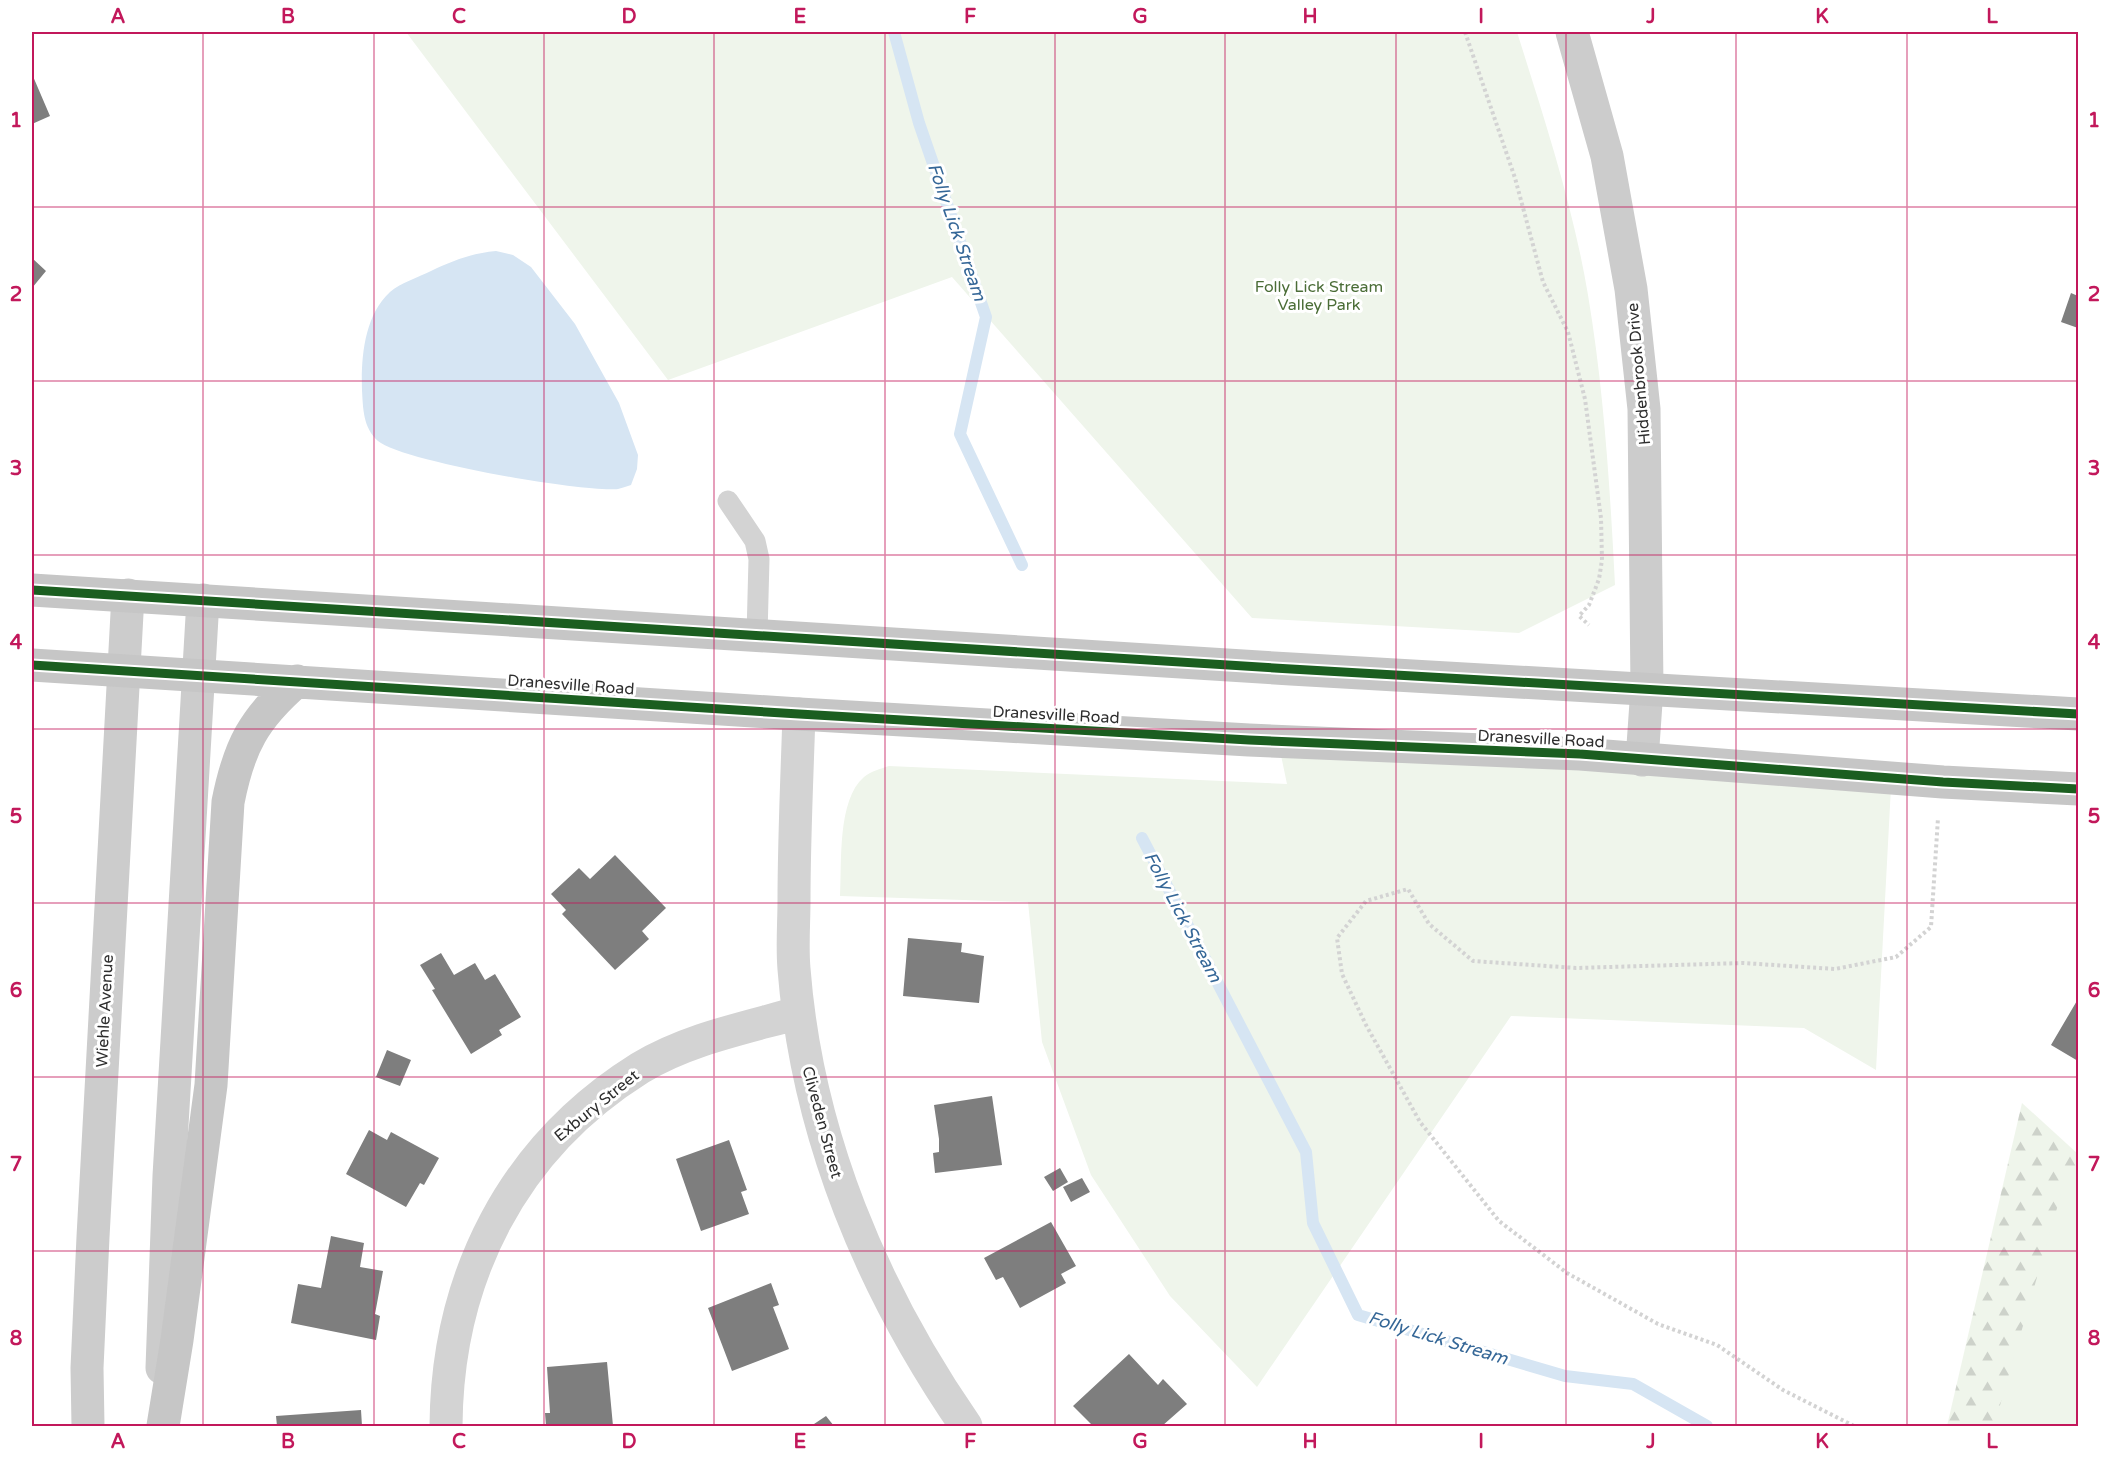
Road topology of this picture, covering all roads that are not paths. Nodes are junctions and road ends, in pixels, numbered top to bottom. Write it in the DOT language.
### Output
graph roads {
  1 [pos="1572,32"];
  2 [pos="728,501"];
  3 [pos="32,590"];
  4 [pos="128,595"];
  5 [pos="203,600"];
  6 [pos="757,635"];
  7 [pos="32,665"];
  8 [pos="123,670"];
  9 [pos="199,674"];
  10 [pos="297,681"];
  11 [pos="1647,688"];
  12 [pos="799,714"];
  13 [pos="2079,714"];
  14 [pos="1642,760"];
  15 [pos="2079,789"];
  16 [pos="798,1013"];
  17 [pos="88,1426"];
  18 [pos="162,1426"];
  19 [pos="446,1426"];
  20 [pos="966,1426"];
  1 -- 11 [label="main road, Hiddenbrook Drive"];
  2 -- 6 [label="lane"];
  3 -- 4 [label="main road"];
  4 -- 5 [label="main road"];
  4 -- 8 [label="main road, Wiehle Avenue"];
  5 -- 6 [label="main road"];
  5 -- 9 [label="main road"];
  6 -- 11 [label="main road"];
  7 -- 8 [label="main road, Dranesville Road"];
  8 -- 9 [label="main road, Dranesville Road"];
  8 -- 17 [label="main road, Wiehle Avenue"];
  9 -- 10 [label="main road, Dranesville Road"];
  9 -- 18 [label="main road"];
  10 -- 12 [label="main road, Dranesville Road"];
  10 -- 18 [label="main road"];
  11 -- 13 [label="main road"];
  11 -- 14 [label="main road, Hiddenbrook Drive"];
  12 -- 14 [label="main road, Dranesville Road"];
  12 -- 16 [label="street, Cliveden Street"];
  14 -- 15 [label="main road, Dranesville Road"];
  16 -- 19 [label="street, Exbury Street"];
  16 -- 20 [label="street, Cliveden Street"];
}
